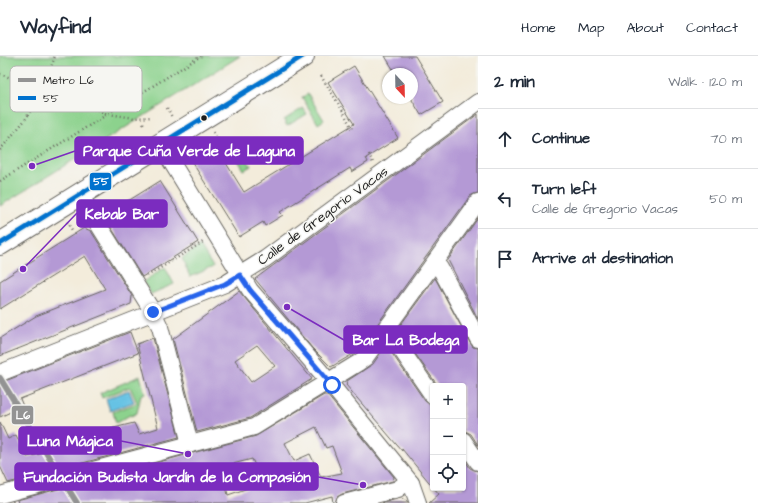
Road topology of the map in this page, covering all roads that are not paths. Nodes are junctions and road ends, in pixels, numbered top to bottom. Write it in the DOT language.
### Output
graph roads {
  1 [pos="303,56"];
  2 [pos="478,102"];
  3 [pos="161,145"];
  4 [pos="80,195"];
  5 [pos="478,202"];
  6 [pos="0,244"];
  7 [pos="432,266"];
  8 [pos="240,275"];
  9 [pos="153,312"];
  10 [pos="389,325"];
  11 [pos="478,339"];
  12 [pos="0,373"];
  13 [pos="328,381"];
  14 [pos="430,392"];
  15 [pos="466,444"];
  16 [pos="189,445"];
  17 [pos="478,462"];
  18 [pos="411,483"];
  19 [pos="0,495"];
  20 [pos="344,503"];
  21 [pos="418,503"];
  1 -- 3 [label="street"];
  2 -- 8 [label="street, Calle de Gregorio Vacas"];
  3 -- 4 [label="street"];
  3 -- 8 [label="street"];
  4 -- 6 [label="street"];
  4 -- 9 [label="street"];
  5 -- 7 [label="street"];
  7 -- 10 [label="street"];
  7 -- 11 [label="street"];
  8 -- 9 [label="street, Calle de Gregorio Vacas"];
  8 -- 13 [label="street"];
  9 -- 12 [label="street, Calle de Gregorio Vacas"];
  9 -- 16 [label="street"];
  10 -- 13 [label="street"];
  10 -- 14 [label="street"];
  13 -- 16 [label="street"];
  13 -- 18 [label="street"];
  15 -- 17 [label="street"];
  16 -- 19 [label="street"];
  18 -- 20 [label="street"];
  18 -- 21 [label="street"];
}
